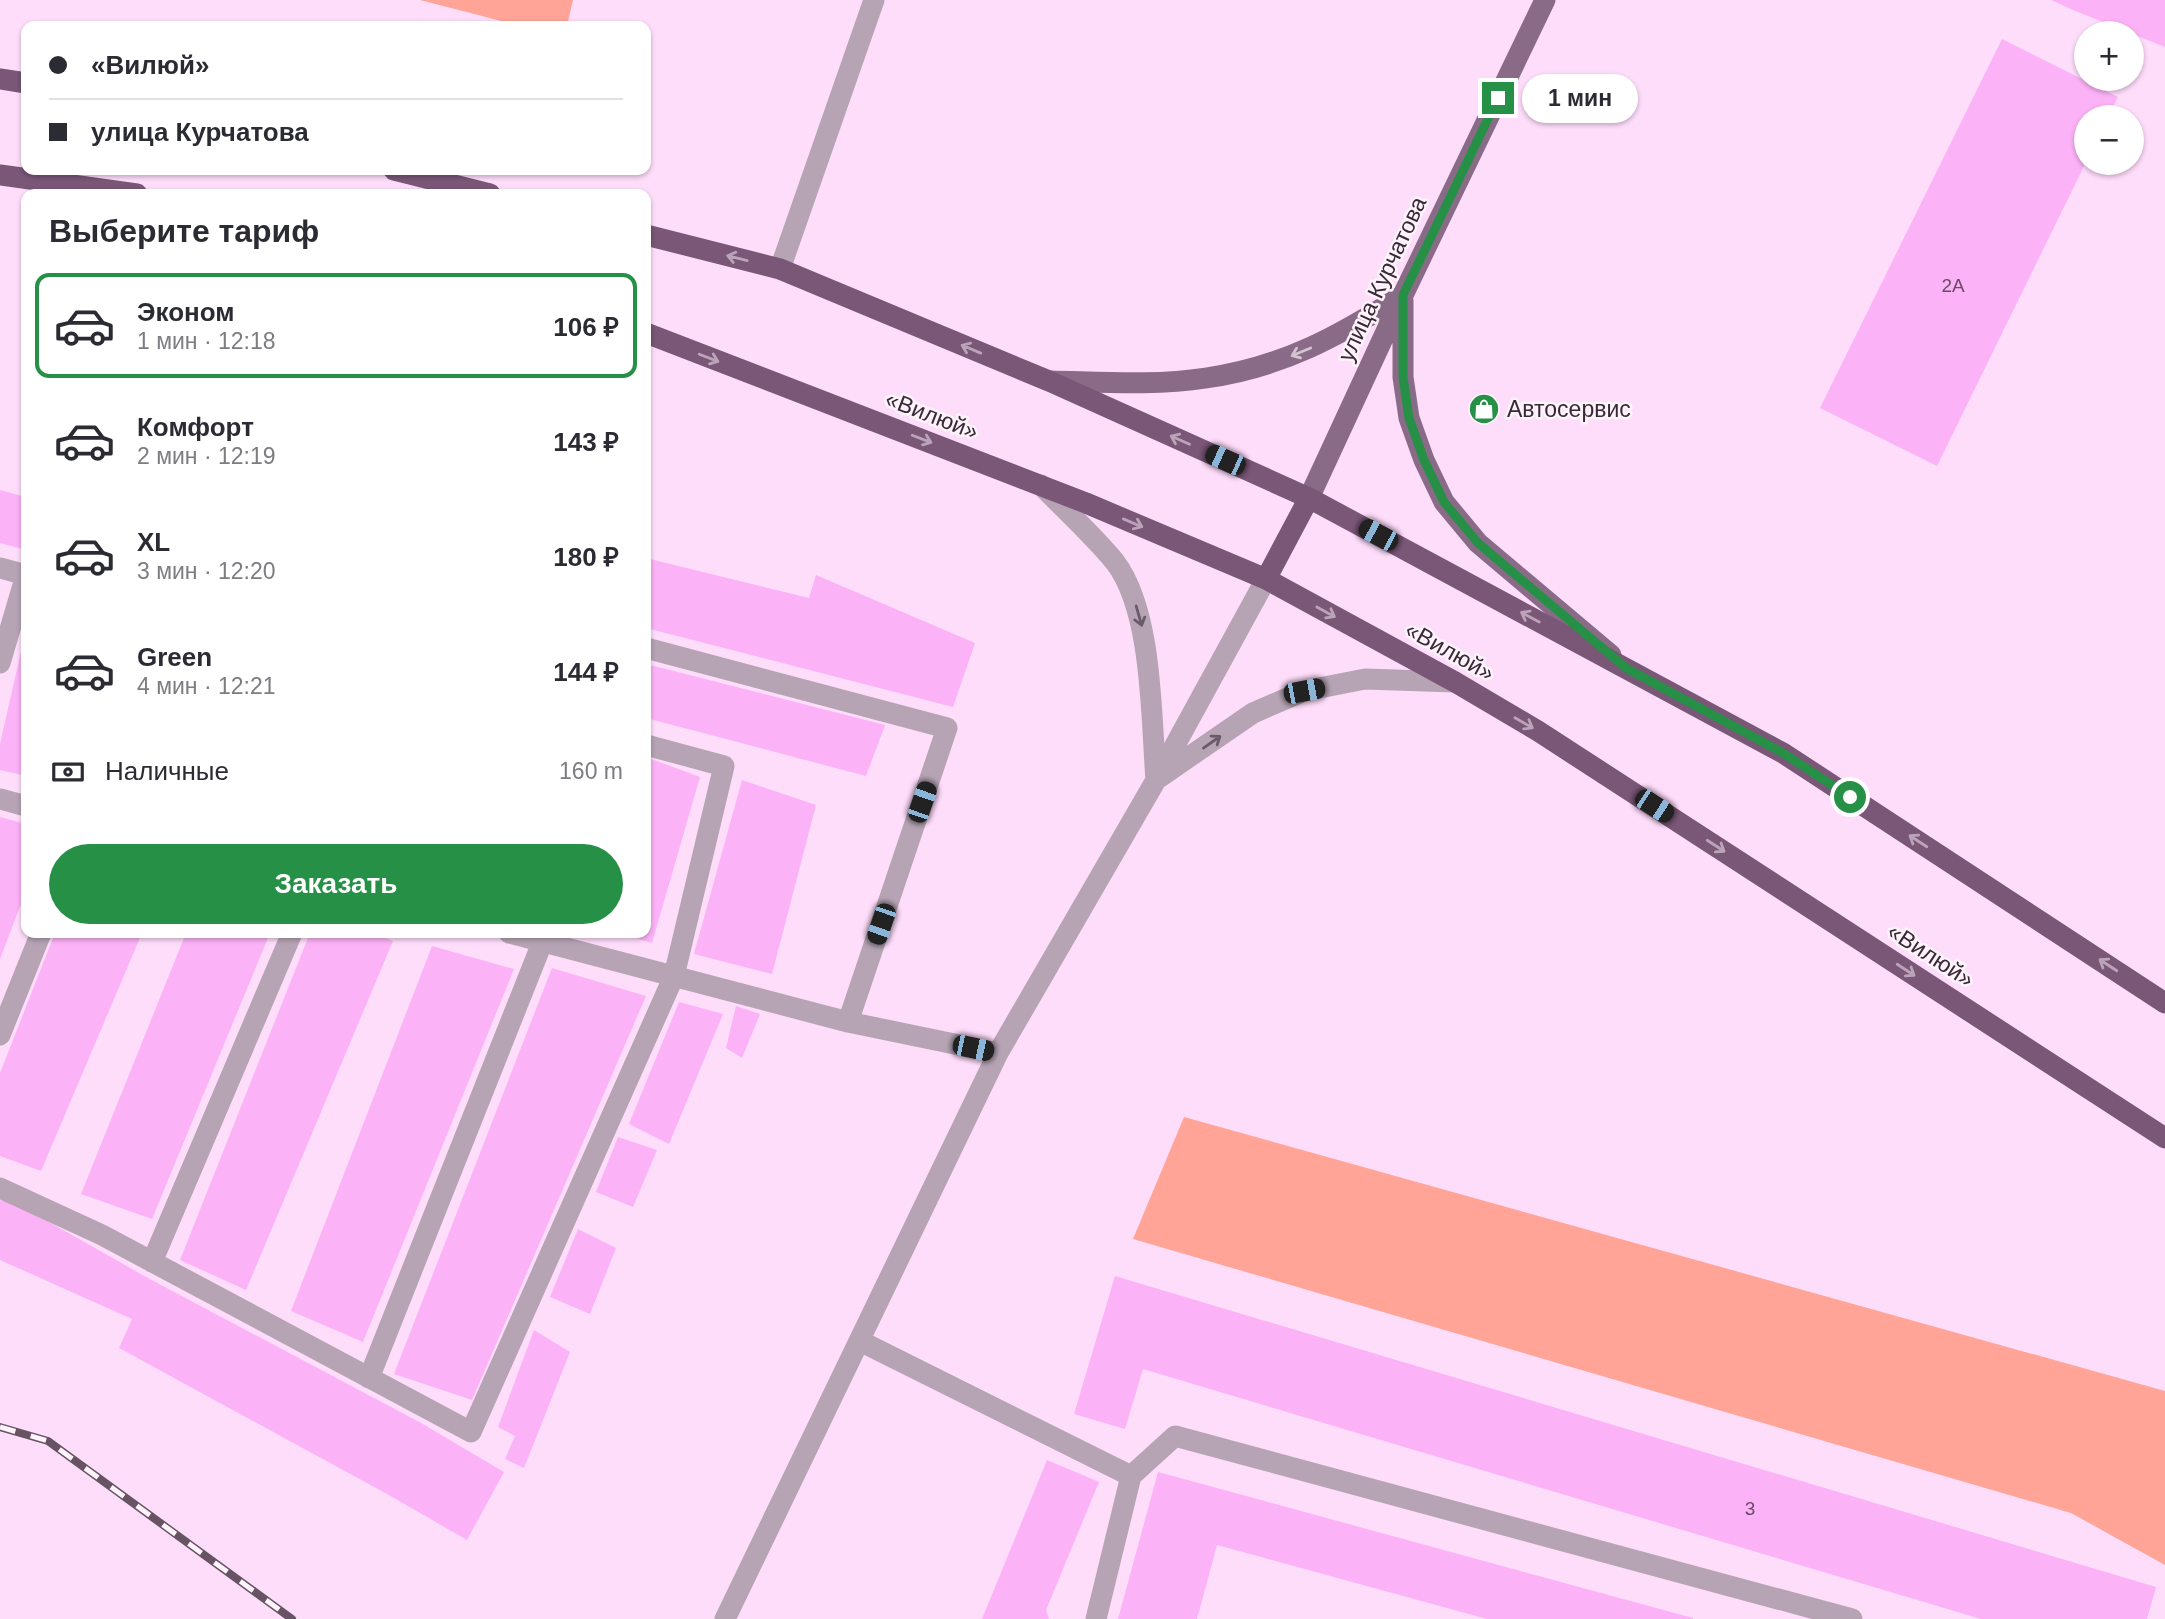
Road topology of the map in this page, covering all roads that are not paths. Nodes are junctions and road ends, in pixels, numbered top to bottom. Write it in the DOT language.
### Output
graph roads {
  1 [pos="874,0"];
  2 [pos="1545,0"];
  3 [pos="0,79"];
  4 [pos="21,82"];
  5 [pos="0,175"];
  6 [pos="414,175"];
  7 [pos="101,189"];
  8 [pos="469,189"];
  9 [pos="651,235"];
  10 [pos="780,269"];
  11 [pos="1403,295"];
  12 [pos="651,335"];
  13 [pos="1049,382"];
  14 [pos="1041,485"];
  15 [pos="1309,498"];
  16 [pos="0,568"];
  17 [pos="21,574"];
  18 [pos="1266,579"];
  19 [pos="21,592"];
  20 [pos="651,649"];
  21 [pos="0,663"];
  22 [pos="1626,668"];
  23 [pos="1455,682"];
  24 [pos="651,746"];
  25 [pos="1156,780"];
  26 [pos="0,799"];
  27 [pos="21,805"];
  28 [pos="39,938"];
  29 [pos="290,938"];
  30 [pos="545,938"];
  31 [pos="548,938"];
  32 [pos="674,976"];
  33 [pos="2165,1003"];
  34 [pos="848,1022"];
  35 [pos="0,1035"];
  36 [pos="998,1053"];
  37 [pos="2165,1138"];
  38 [pos="0,1188"];
  39 [pos="152,1262"];
  40 [pos="860,1340"];
  41 [pos="369,1378"];
  42 [pos="1131,1476"];
  43 [pos="725,1619"];
  44 [pos="1096,1619"];
  45 [pos="1852,1619"];
  1 -- 10 [label="street"];
  2 -- 11 [label="main road, улица Курчатова"];
  3 -- 4 [label="highway"];
  5 -- 7 [label="highway"];
  6 -- 8 [label="highway"];
  10 -- 9 [label="highway, one-way"];
  13 -- 10 [label="highway, one-way"];
  11 -- 13 [label="main road, one-way"];
  11 -- 15 [label="main road, улица Курчатова"];
  11 -- 22 [label="main road"];
  12 -- 14 [label="highway, «Вилюй», one-way"];
  15 -- 13 [label="highway, one-way"];
  14 -- 18 [label="highway, «Вилюй», one-way"];
  14 -- 25 [label="street, one-way"];
  15 -- 18 [label="highway, улица Курчатова"];
  22 -- 15 [label="highway, one-way"];
  16 -- 17 [label="street"];
  18 -- 23 [label="highway, «Вилюй», one-way"];
  18 -- 25 [label="street"];
  19 -- 21 [label="street"];
  20 -- 34 [label="street"];
  33 -- 22 [label="highway, one-way"];
  25 -- 23 [label="street, one-way"];
  23 -- 37 [label="highway, «Вилюй», one-way"];
  24 -- 32 [label="street"];
  25 -- 36 [label="street"];
  26 -- 27 [label="street"];
  28 -- 35 [label="street"];
  29 -- 39 [label="street"];
  30 -- 41 [label="street"];
  31 -- 32 [label="street"];
  32 -- 34 [label="street"];
  32 -- 41 [label="street"];
  34 -- 36 [label="street"];
  36 -- 40 [label="street"];
  38 -- 39 [label="street"];
  39 -- 41 [label="street"];
  40 -- 42 [label="street"];
  40 -- 43 [label="street"];
  42 -- 44 [label="street"];
  42 -- 45 [label="street"];
}
